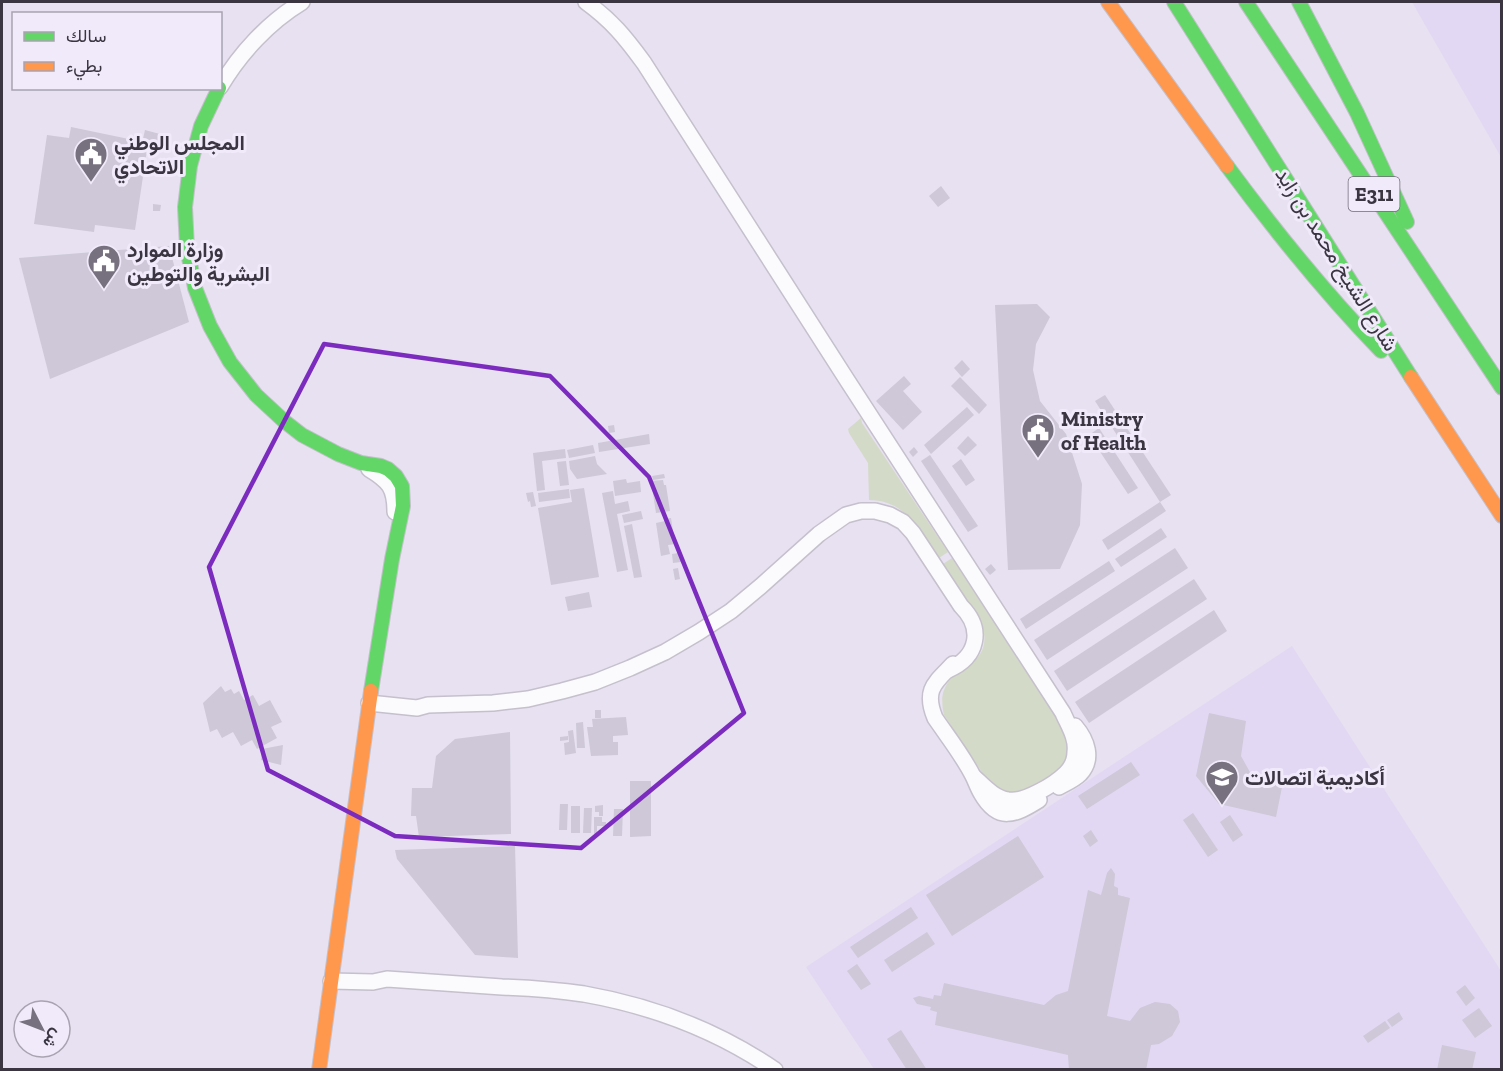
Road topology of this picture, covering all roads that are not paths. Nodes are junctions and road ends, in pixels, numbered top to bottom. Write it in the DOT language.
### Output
graph roads {
  1 [pos="302,2"];
  2 [pos="586,2"];
  3 [pos="1108,2"];
  4 [pos="1174,2"];
  5 [pos="1246,2"];
  6 [pos="1299,2"];
  7 [pos="222,84"];
  8 [pos="219,90"];
  9 [pos="1429,276"];
  10 [pos="1418,388"];
  11 [pos="1502,388"];
  12 [pos="365,465"];
  13 [pos="1502,516"];
  14 [pos="395,537"];
  15 [pos="370,699"];
  16 [pos="331,976"];
  17 [pos="319,1070"];
  18 [pos="775,1070"];
  1 -- 7 [label="street"];
  2 -- 15 [label="street"];
  3 -- 10 [label="main road"];
  4 -- 10 [label="main road, شارع الشيخ محمد بن زايد"];
  5 -- 9 [label="main road, E311"];
  6 -- 9 [label="main road"];
  8 -- 12 [label="main road"];
  9 -- 11 [label="main road, E311"];
  10 -- 13 [label="main road, شارع الشيخ محمد بن زايد"];
  12 -- 14 [label="street"];
  14 -- 15 [label="main road"];
  15 -- 16 [label="main road"];
  16 -- 17 [label="main road"];
  16 -- 18 [label="street"];
}
